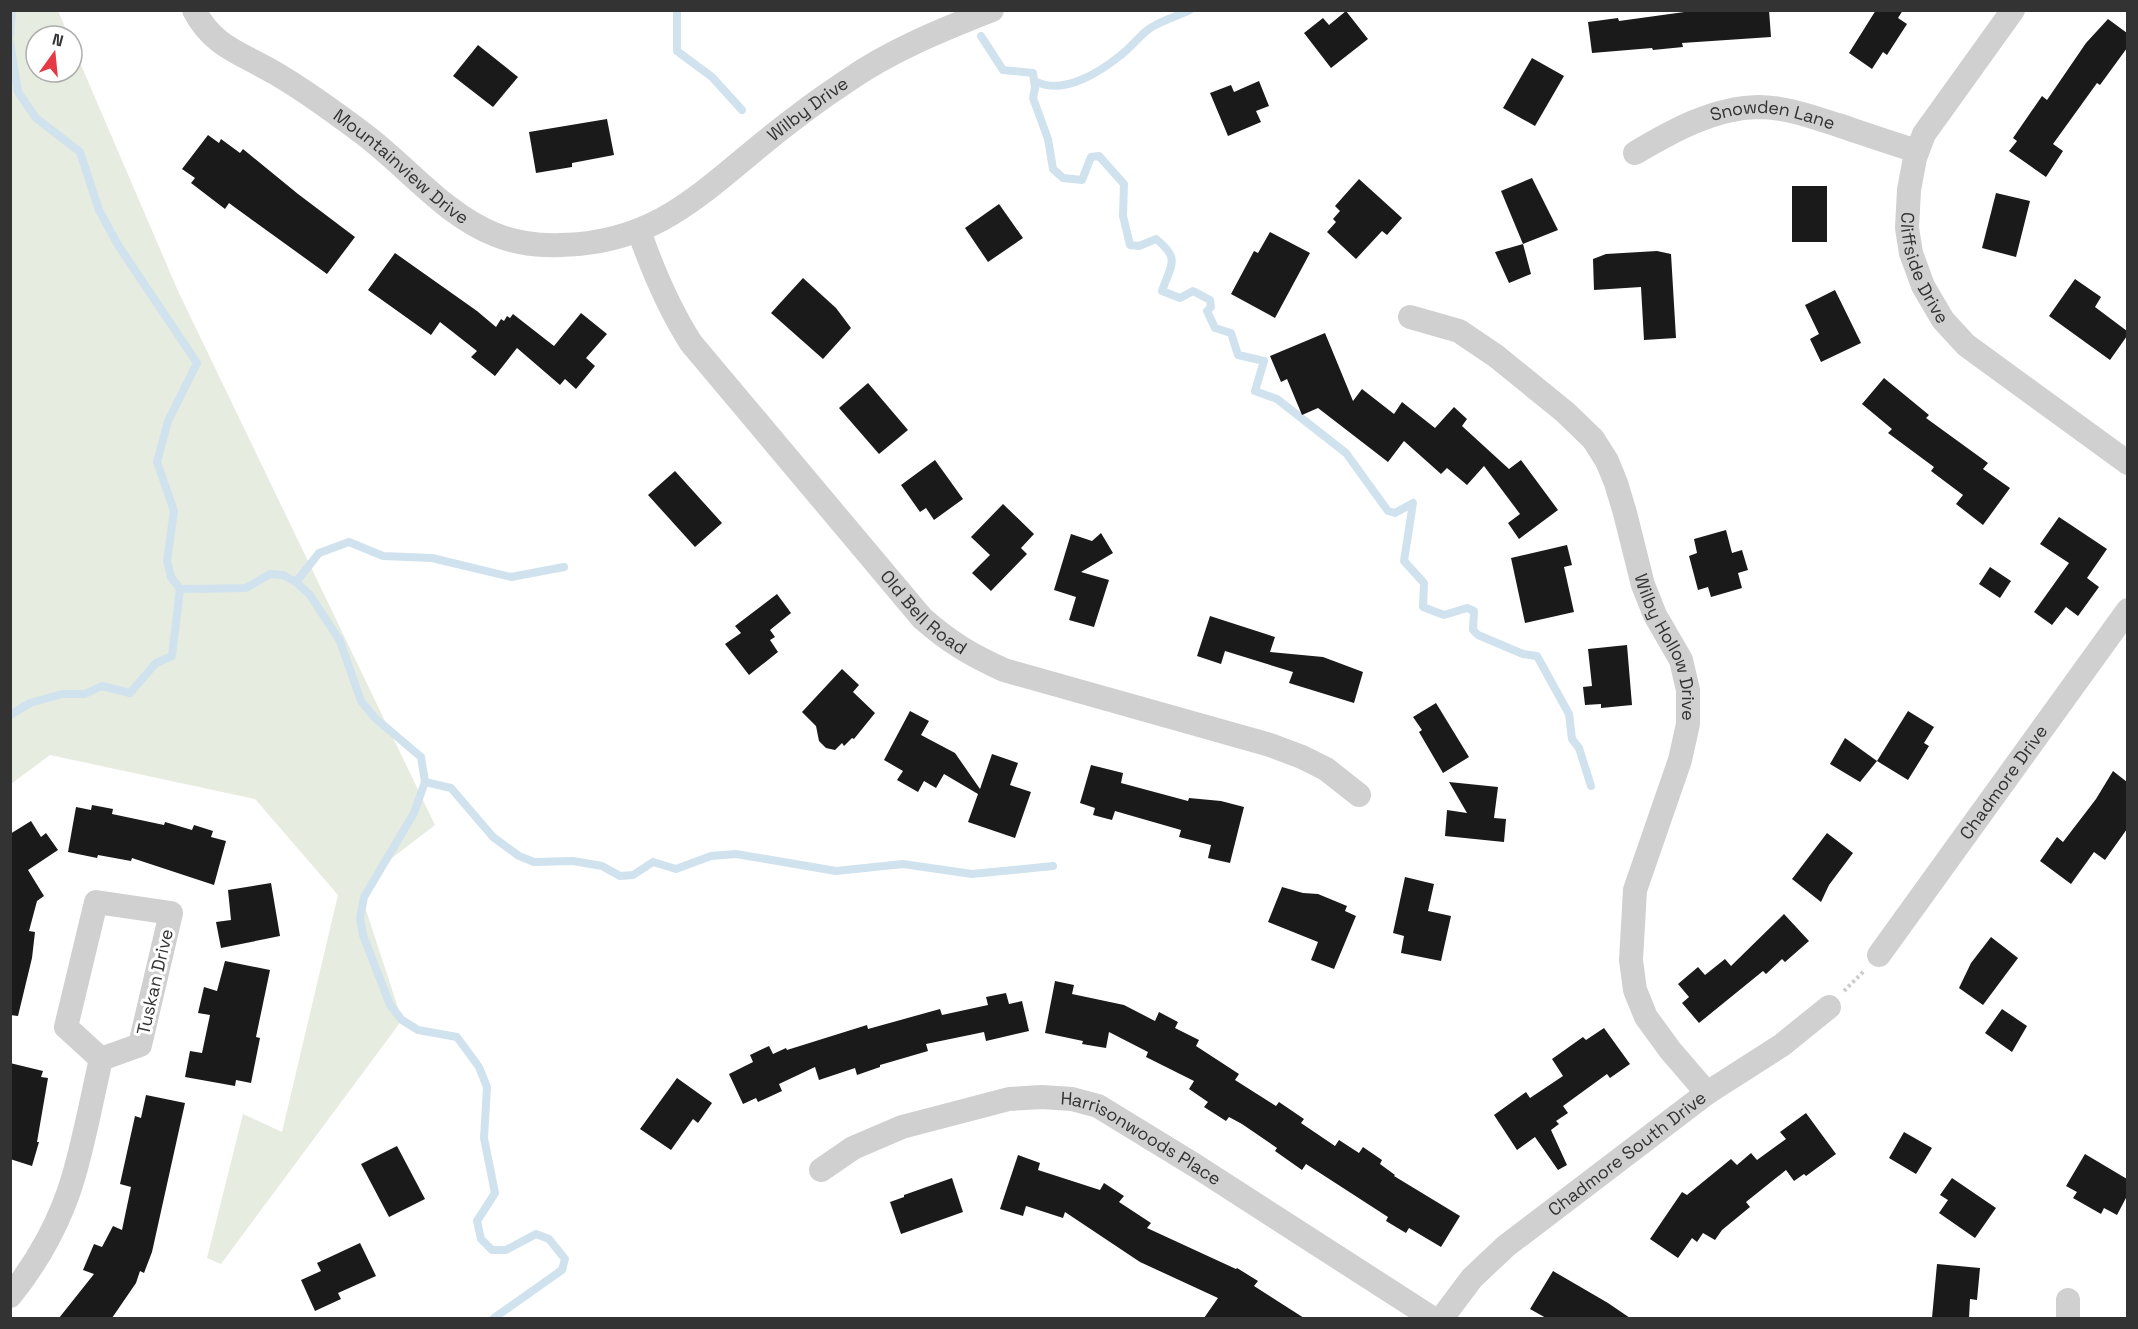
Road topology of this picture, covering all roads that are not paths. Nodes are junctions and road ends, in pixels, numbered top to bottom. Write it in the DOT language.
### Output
graph roads {
  1 [pos="194,10"];
  2 [pos="992,10"];
  3 [pos="2013,10"];
  4 [pos="1917,151"];
  5 [pos="1635,153"];
  6 [pos="639,231"];
  7 [pos="1410,317"];
  8 [pos="2127,463"];
  9 [pos="2127,610"];
  10 [pos="1359,795"];
  11 [pos="1879,955"];
  12 [pos="1829,1007"];
  13 [pos="101,1059"];
  14 [pos="1707,1093"];
  15 [pos="821,1170"];
  16 [pos="10,1296"];
  17 [pos="1432,1318"];
  18 [pos="1442,1318"];
  1 -- 6 [label="street, Mountainview Drive"];
  2 -- 6 [label="street, Wilby Drive"];
  3 -- 4 [label="street, Cliffside Drive"];
  4 -- 5 [label="street, Snowden Lane"];
  4 -- 8 [label="street, Cliffside Drive"];
  6 -- 10 [label="street, Old Bell Road"];
  7 -- 14 [label="street, Wilby Hollow Drive"];
  9 -- 11 [label="street, Chadmore Drive"];
  12 -- 14 [label="street, Chadmore South Drive"];
  13 -- 13 [label="street, Tuskan Drive"];
  13 -- 16 [label="street"];
  14 -- 18 [label="street, Chadmore South Drive"];
  15 -- 17 [label="street, Harrisonwoods Place"];
}
